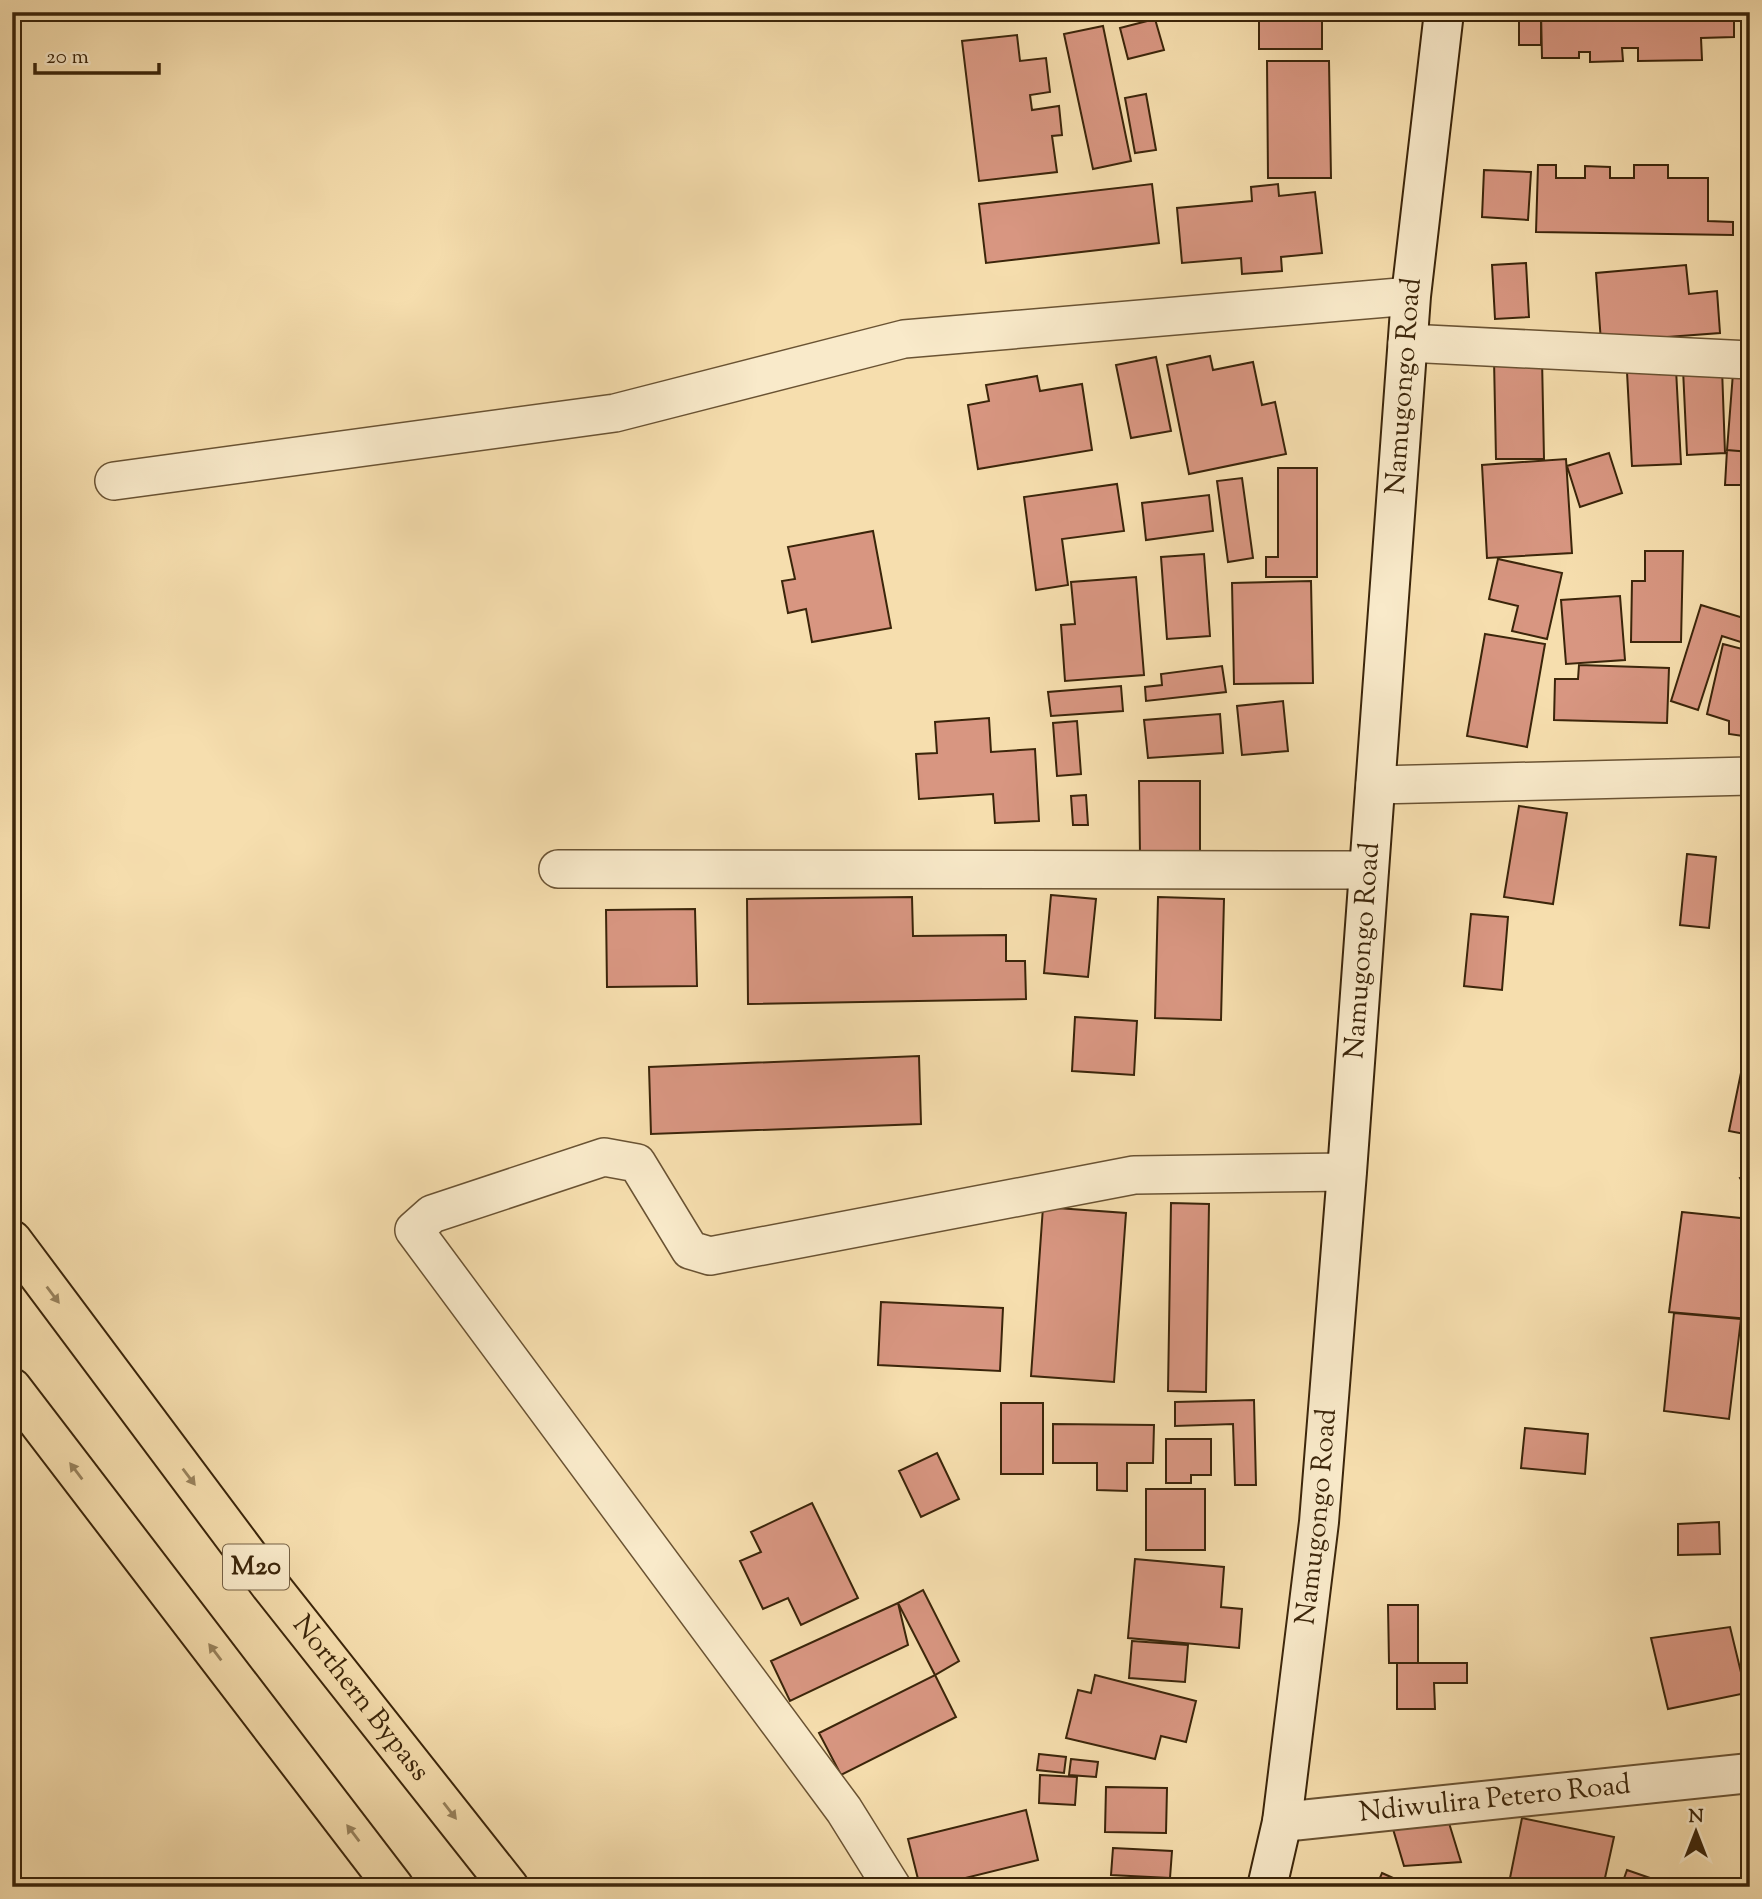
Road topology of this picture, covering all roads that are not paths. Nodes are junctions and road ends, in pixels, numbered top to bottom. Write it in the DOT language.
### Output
graph roads {
  1 [pos="1444,12"];
  2 [pos="1411,296"];
  3 [pos="1407,343"];
  4 [pos="1750,360"];
  5 [pos="114,481"];
  6 [pos="1750,776"];
  7 [pos="1376,785"];
  8 [pos="558,869"];
  9 [pos="1369,870"];
  10 [pos="1347,1172"];
  11 [pos="12,1240"];
  12 [pos="12,1388"];
  13 [pos="1750,1773"];
  14 [pos="1282,1822"];
  15 [pos="394,1887"];
  16 [pos="509,1887"];
  17 [pos="892,1887"];
  18 [pos="1267,1887"];
  1 -- 2 [label="main road, Namugongo Road"];
  2 -- 3 [label="main road, Namugongo Road"];
  2 -- 5 [label="street"];
  3 -- 4 [label="street"];
  3 -- 7 [label="main road, Namugongo Road"];
  6 -- 7 [label="street"];
  7 -- 9 [label="main road, Namugongo Road"];
  8 -- 9 [label="street"];
  9 -- 10 [label="main road, Namugongo Road"];
  10 -- 14 [label="main road, Namugongo Road"];
  10 -- 17 [label="street"];
  11 -- 16 [label="highway, Northern Bypass / M20, one-way"];
  15 -- 12 [label="highway, one-way"];
  13 -- 14 [label="main road, Ndiwulira Petero Road"];
  14 -- 18 [label="main road, Namugongo Road"];
}
